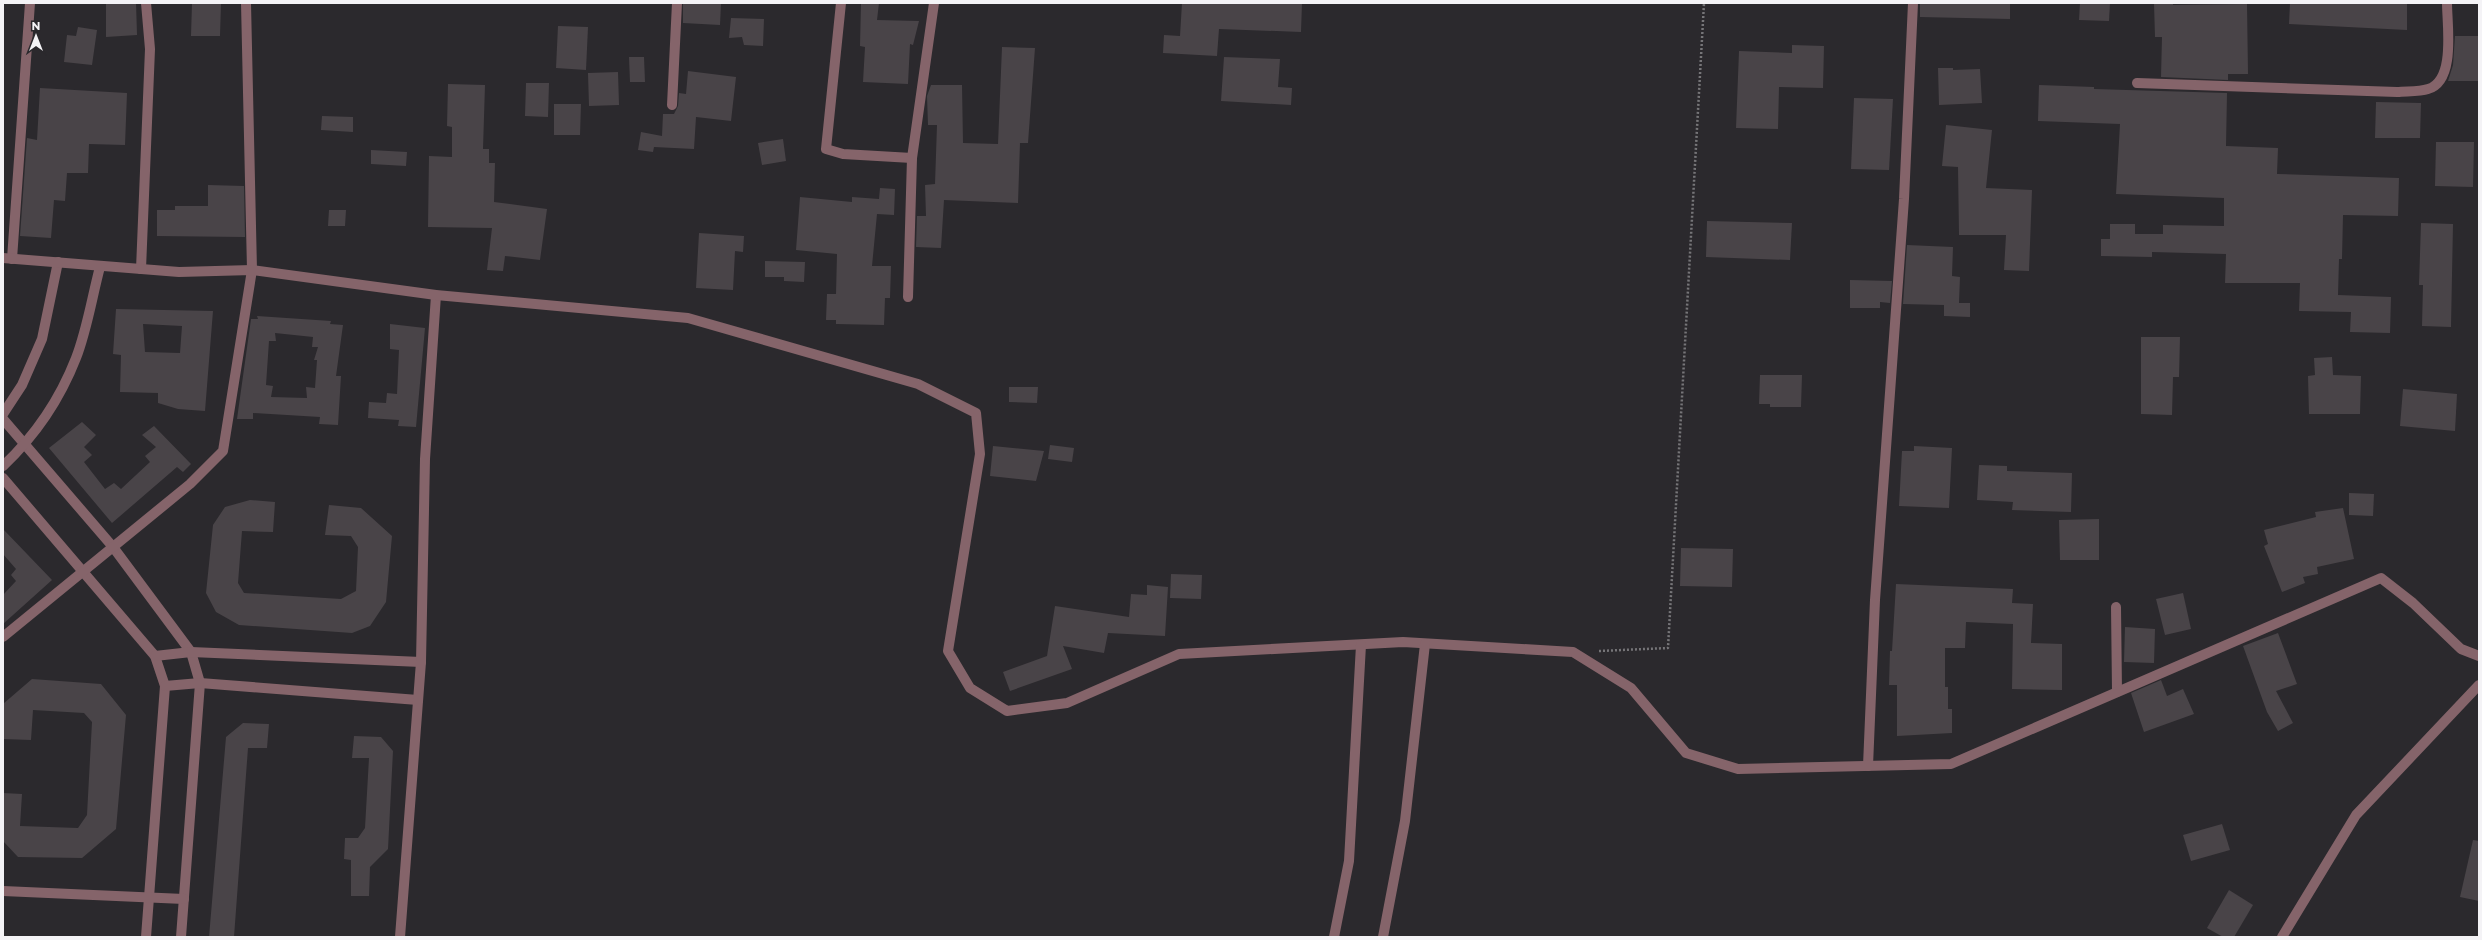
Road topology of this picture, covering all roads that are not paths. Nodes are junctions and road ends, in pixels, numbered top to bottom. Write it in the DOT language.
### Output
graph roads {
  1 [pos="30,3"];
  2 [pos="146,3"];
  3 [pos="246,3"];
  4 [pos="677,3"];
  5 [pos="841,3"];
  6 [pos="934,3"];
  7 [pos="1913,3"];
  8 [pos="2446,3"];
  9 [pos="2137,83"];
  10 [pos="672,105"];
  11 [pos="912,158"];
  12 [pos="7,259"];
  13 [pos="58,262"];
  14 [pos="100,267"];
  15 [pos="141,269"];
  16 [pos="252,270"];
  17 [pos="436,295"];
  18 [pos="908,297"];
  19 [pos="3,414"];
  20 [pos="3,419"];
  21 [pos="25,446"];
  22 [pos="3,466"];
  23 [pos="3,478"];
  24 [pos="112,547"];
  25 [pos="82,572"];
  26 [pos="2116,607"];
  27 [pos="3,637"];
  28 [pos="1425,644"];
  29 [pos="1361,645"];
  30 [pos="191,652"];
  31 [pos="155,656"];
  32 [pos="2479,656"];
  33 [pos="421,662"];
  34 [pos="200,683"];
  35 [pos="2479,685"];
  36 [pos="165,686"];
  37 [pos="2117,692"];
  38 [pos="418,700"];
  39 [pos="1868,766"];
  40 [pos="3,891"];
  41 [pos="148,898"];
  42 [pos="184,899"];
  43 [pos="146,937"];
  44 [pos="181,937"];
  45 [pos="400,937"];
  46 [pos="1334,937"];
  47 [pos="1383,937"];
  48 [pos="2282,937"];
  1 -- 12 [label="street"];
  2 -- 15 [label="street"];
  3 -- 16 [label="street"];
  4 -- 10 [label="street"];
  5 -- 11 [label="street"];
  6 -- 11 [label="street"];
  7 -- 39 [label="street"];
  8 -- 9 [label="street"];
  11 -- 18 [label="street"];
  12 -- 13 [label="street"];
  13 -- 14 [label="street"];
  13 -- 19 [label="street"];
  14 -- 15 [label="street"];
  14 -- 21 [label="street"];
  15 -- 16 [label="street"];
  16 -- 17 [label="street"];
  16 -- 24 [label="street"];
  17 -- 29 [label="street"];
  17 -- 33 [label="street"];
  20 -- 21 [label="street"];
  21 -- 22 [label="street"];
  21 -- 24 [label="street"];
  23 -- 25 [label="street"];
  24 -- 25 [label="street"];
  24 -- 30 [label="street"];
  25 -- 27 [label="street"];
  25 -- 31 [label="street"];
  26 -- 37 [label="street"];
  28 -- 29 [label="street"];
  28 -- 39 [label="street"];
  28 -- 47 [label="street"];
  29 -- 46 [label="street"];
  30 -- 31 [label="street"];
  30 -- 33 [label="street"];
  30 -- 34 [label="street"];
  31 -- 36 [label="street"];
  32 -- 37 [label="street"];
  33 -- 38 [label="street"];
  34 -- 36 [label="street"];
  34 -- 38 [label="street"];
  34 -- 42 [label="street"];
  35 -- 48 [label="street"];
  36 -- 41 [label="street"];
  37 -- 39 [label="street"];
  38 -- 45 [label="street"];
  40 -- 41 [label="street"];
  41 -- 42 [label="street"];
  41 -- 43 [label="street"];
  42 -- 44 [label="street"];
}
